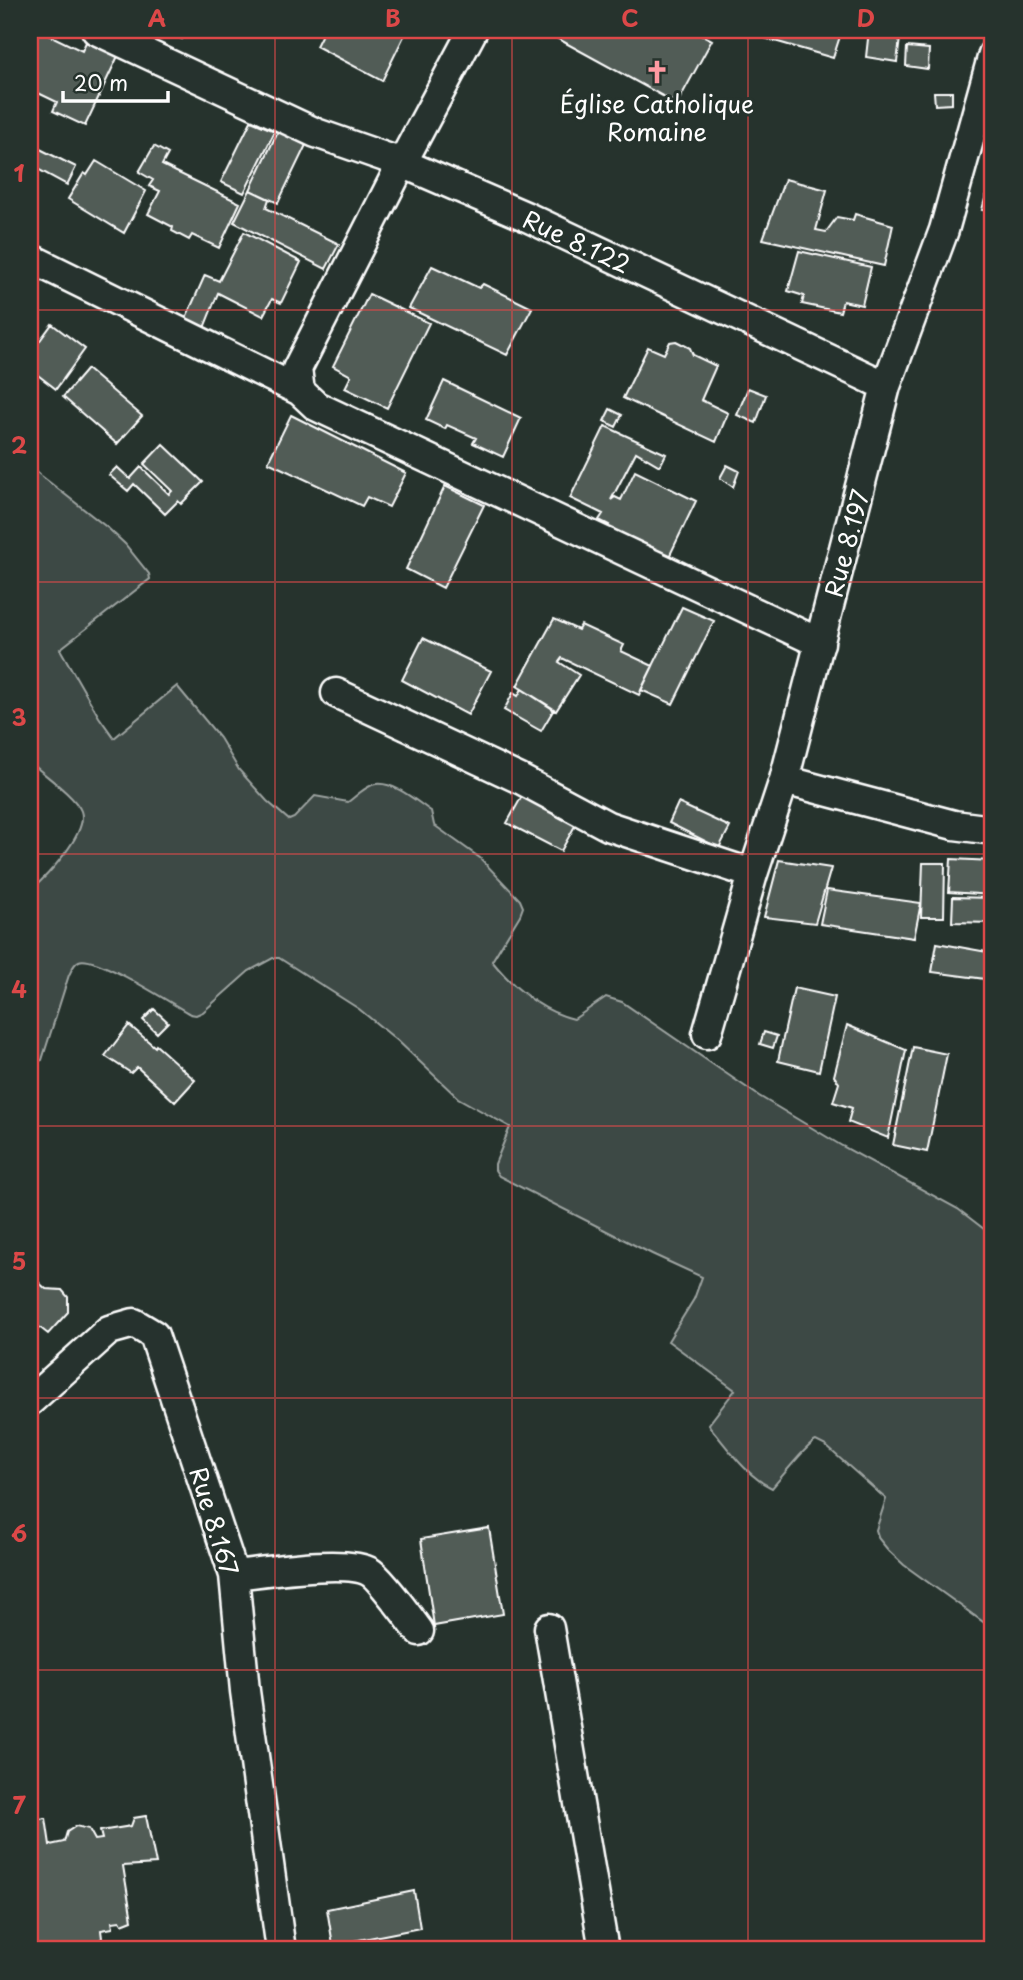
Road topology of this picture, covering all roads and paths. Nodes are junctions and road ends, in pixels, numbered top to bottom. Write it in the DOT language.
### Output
graph roads {
  1 [pos="96,30"];
  2 [pos="473,30"];
  3 [pos="993,54"];
  4 [pos="402,163"];
  5 [pos="30,258"];
  6 [pos="886,386"];
  7 [pos="300,391"];
  8 [pos="820,643"];
  9 [pos="336,693"];
  10 [pos="784,780"];
  11 [pos="993,830"];
  12 [pos="753,874"];
  13 [pos="707,1034"];
  14 [pos="30,1401"];
  15 [pos="234,1575"];
  16 [pos="549,1628"];
  17 [pos="419,1631"];
  18 [pos="281,1950"];
  19 [pos="604,1950"];
  1 -- 4 [label="street, Rue 8.122"];
  2 -- 4 [label="street"];
  3 -- 6 [label="street, Rue 8.197"];
  4 -- 6 [label="street, Rue 8.122"];
  4 -- 7 [label="street"];
  5 -- 7 [label="street"];
  6 -- 8 [label="street, Rue 8.197"];
  7 -- 8 [label="street"];
  8 -- 10 [label="street, Rue 8.197"];
  9 -- 12 [label="street"];
  10 -- 11 [label="street"];
  10 -- 12 [label="street, Rue 8.197"];
  12 -- 13 [label="street, Rue 8.197"];
  14 -- 15 [label="street, Rue 8.167"];
  15 -- 17 [label="street"];
  15 -- 18 [label="street, Rue 8.167"];
  16 -- 19 [label="street"];
}
